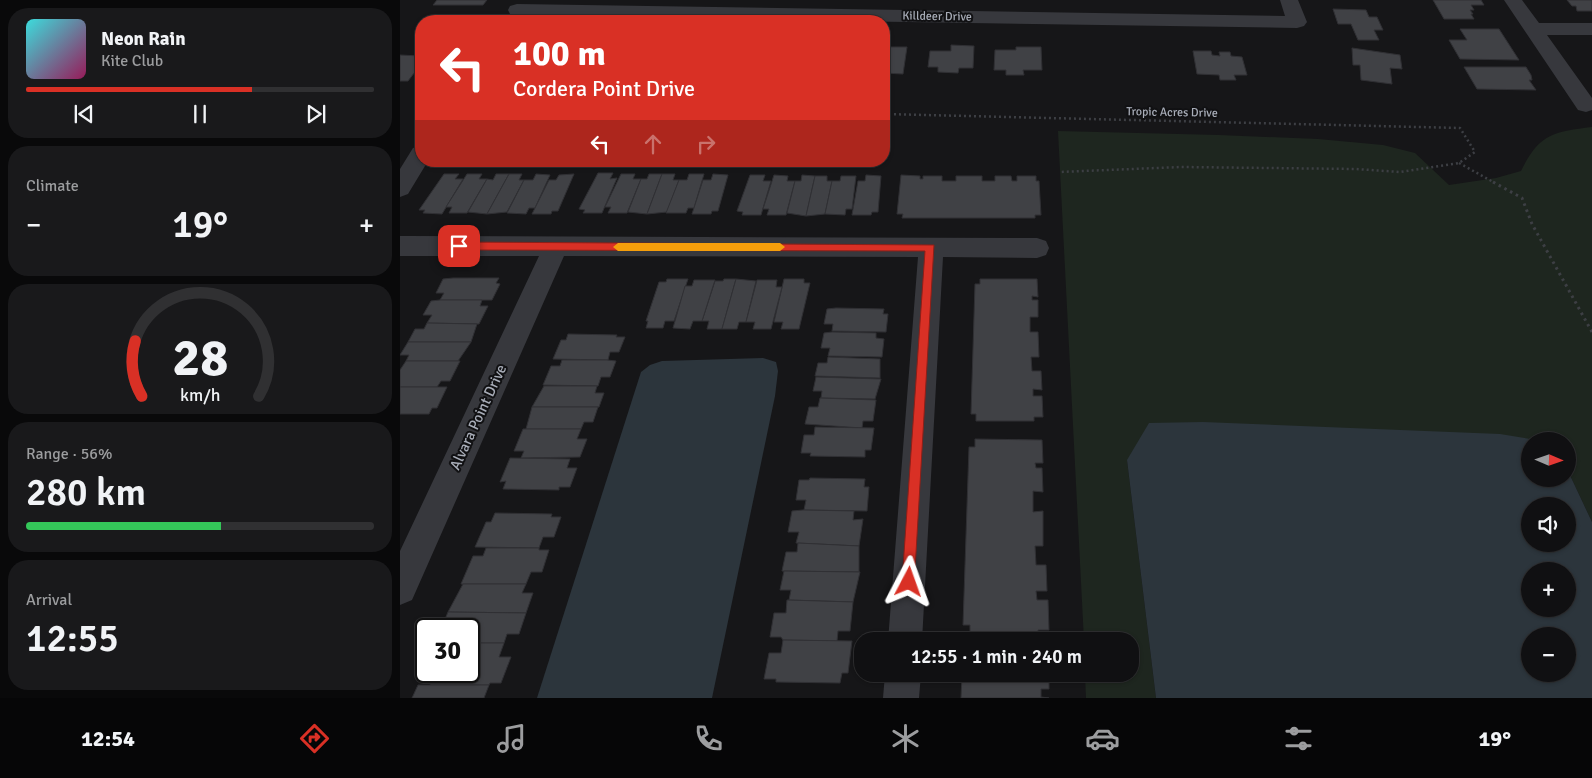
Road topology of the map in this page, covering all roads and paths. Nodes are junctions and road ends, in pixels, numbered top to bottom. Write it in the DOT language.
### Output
graph roads {
  1 [pos="1289,0"];
  2 [pos="1513,0"];
  3 [pos="745,6"];
  4 [pos="1065,9"];
  5 [pos="517,10"];
  6 [pos="1534,29"];
  7 [pos="1592,29"];
  8 [pos="1586,104"];
  9 [pos="890,114"];
  10 [pos="1459,163"];
  11 [pos="415,164"];
  12 [pos="1060,172"];
  13 [pos="400,188"];
  14 [pos="400,246"];
  15 [pos="556,246"];
  16 [pos="931,248"];
  17 [pos="1037,248"];
  18 [pos="1592,332"];
  19 [pos="400,588"];
  20 [pos="906,632"];
  21 [pos="902,682"];
  22 [pos="901,698"];
  1 -- 4 [label="street, Killdeer Drive"];
  2 -- 6 [label="street"];
  3 -- 4 [label="street, Killdeer Drive"];
  3 -- 5 [label="street, Killdeer Drive"];
  6 -- 7 [label="street"];
  6 -- 8 [label="street"];
  9 -- 10 [label="path, Tropic Acres Drive"];
  10 -- 12 [label="path"];
  10 -- 18 [label="path"];
  11 -- 13 [label="street"];
  14 -- 15 [label="street"];
  15 -- 16 [label="street"];
  15 -- 19 [label="street, Alvara Point Drive"];
  16 -- 17 [label="street"];
  16 -- 20 [label="street"];
  21 -- 22 [label="street"];
}
